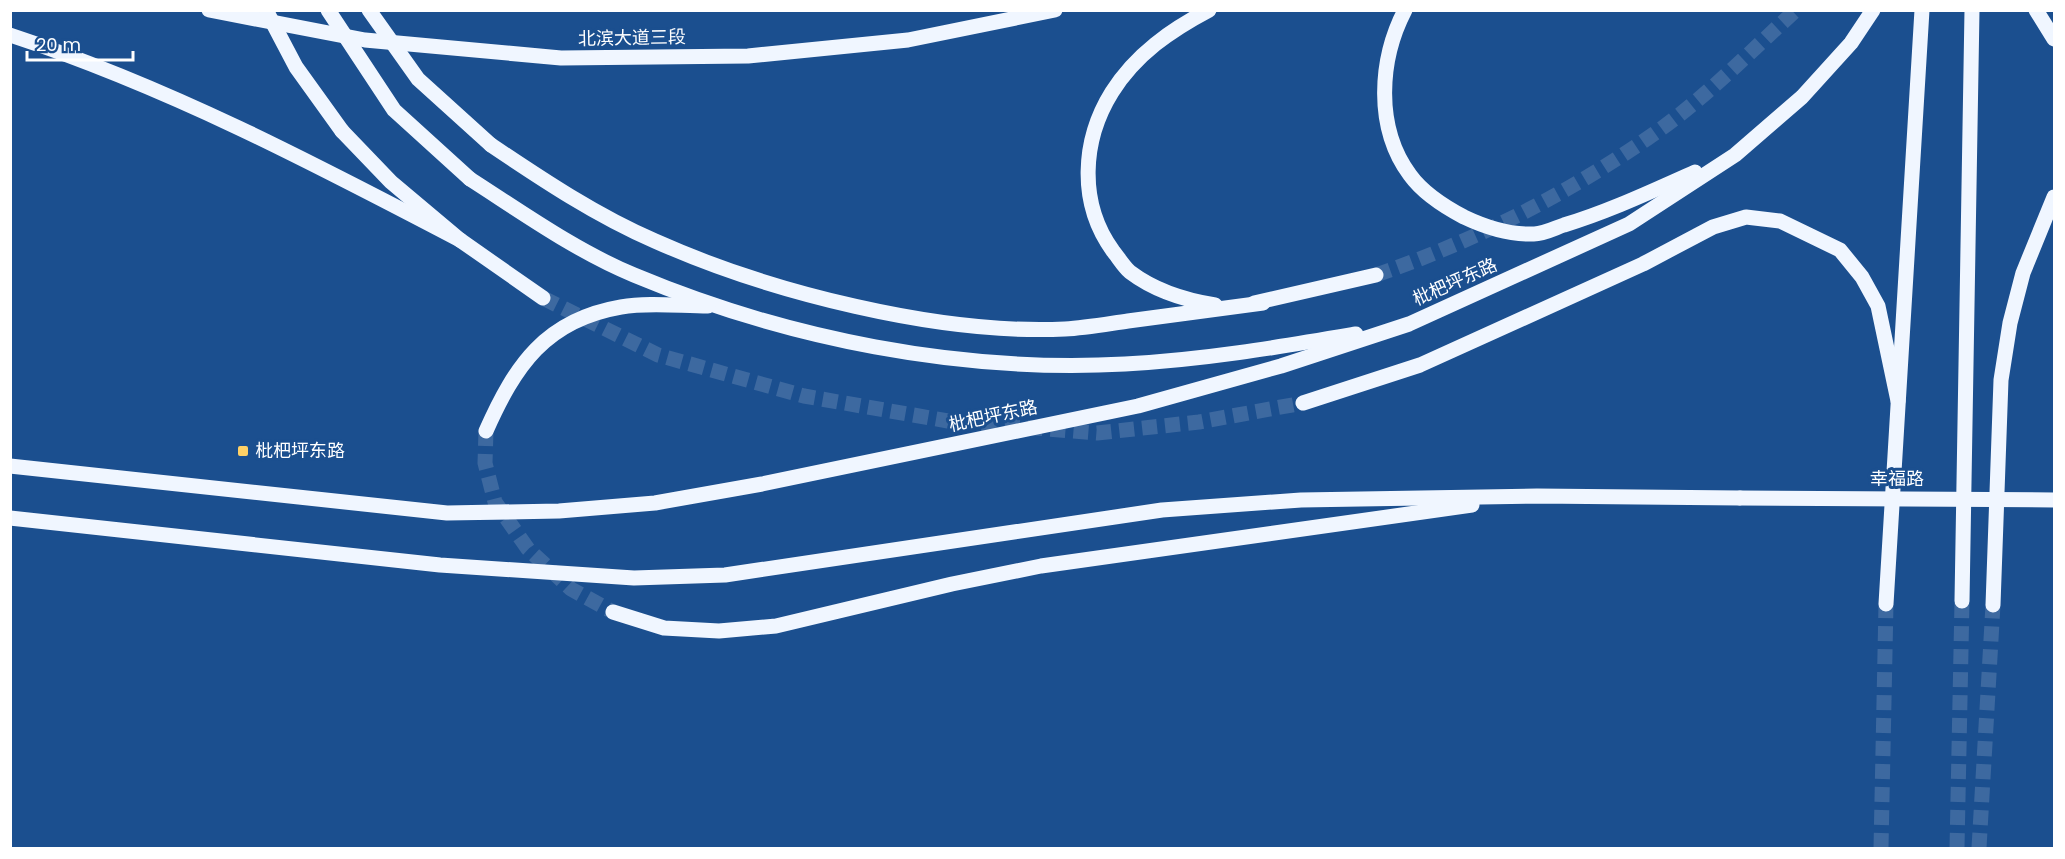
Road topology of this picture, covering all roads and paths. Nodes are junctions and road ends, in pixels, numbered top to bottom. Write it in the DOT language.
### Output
graph roads {
  1 [pos="209,10"];
  2 [pos="267,10"];
  3 [pos="328,10"];
  4 [pos="369,10"];
  5 [pos="1056,10"];
  6 [pos="1209,10"];
  7 [pos="1405,10"];
  8 [pos="1873,10"];
  9 [pos="1922,10"];
  10 [pos="1972,10"];
  11 [pos="2036,10"];
  12 [pos="10,35"];
  13 [pos="2055,39"];
  14 [pos="1735,155"];
  15 [pos="2055,197"];
  16 [pos="460,240"];
  17 [pos="1376,276"];
  18 [pos="543,297"];
  19 [pos="1263,303"];
  20 [pos="717,306"];
  21 [pos="1409,324"];
  22 [pos="1898,401"];
  23 [pos="1303,403"];
  24 [pos="486,431"];
  25 [pos="10,466"];
  26 [pos="1537,496"];
  27 [pos="2055,500"];
  28 [pos="10,518"];
  29 [pos="1962,601"];
  30 [pos="1886,604"];
  31 [pos="1993,605"];
  32 [pos="613,612"];
  1 -- 5 [label="main road, 北滨大道三段"];
  2 -- 16 [label="main road, bridge"];
  3 -- 20 [label="main road, bridge"];
  4 -- 19 [label="main road, bridge"];
  6 -- 19 [label="main road"];
  7 -- 14 [label="main road"];
  8 -- 14 [label="main road, 枇杷坪东路"];
  9 -- 22 [label="main road"];
  10 -- 29 [label="main road"];
  11 -- 13 [label="main road"];
  12 -- 16 [label="main road"];
  14 -- 21 [label="main road, 枇杷坪东路"];
  15 -- 31 [label="main road"];
  16 -- 18 [label="main road"];
  17 -- 19 [label="main road"];
  20 -- 21 [label="main road"];
  20 -- 24 [label="main road"];
  21 -- 25 [label="main road, 枇杷坪东路"];
  22 -- 23 [label="main road"];
  22 -- 30 [label="main road"];
  26 -- 27 [label="main road, 幸福路, bridge"];
  26 -- 28 [label="main road"];
  26 -- 32 [label="main road"];
}
